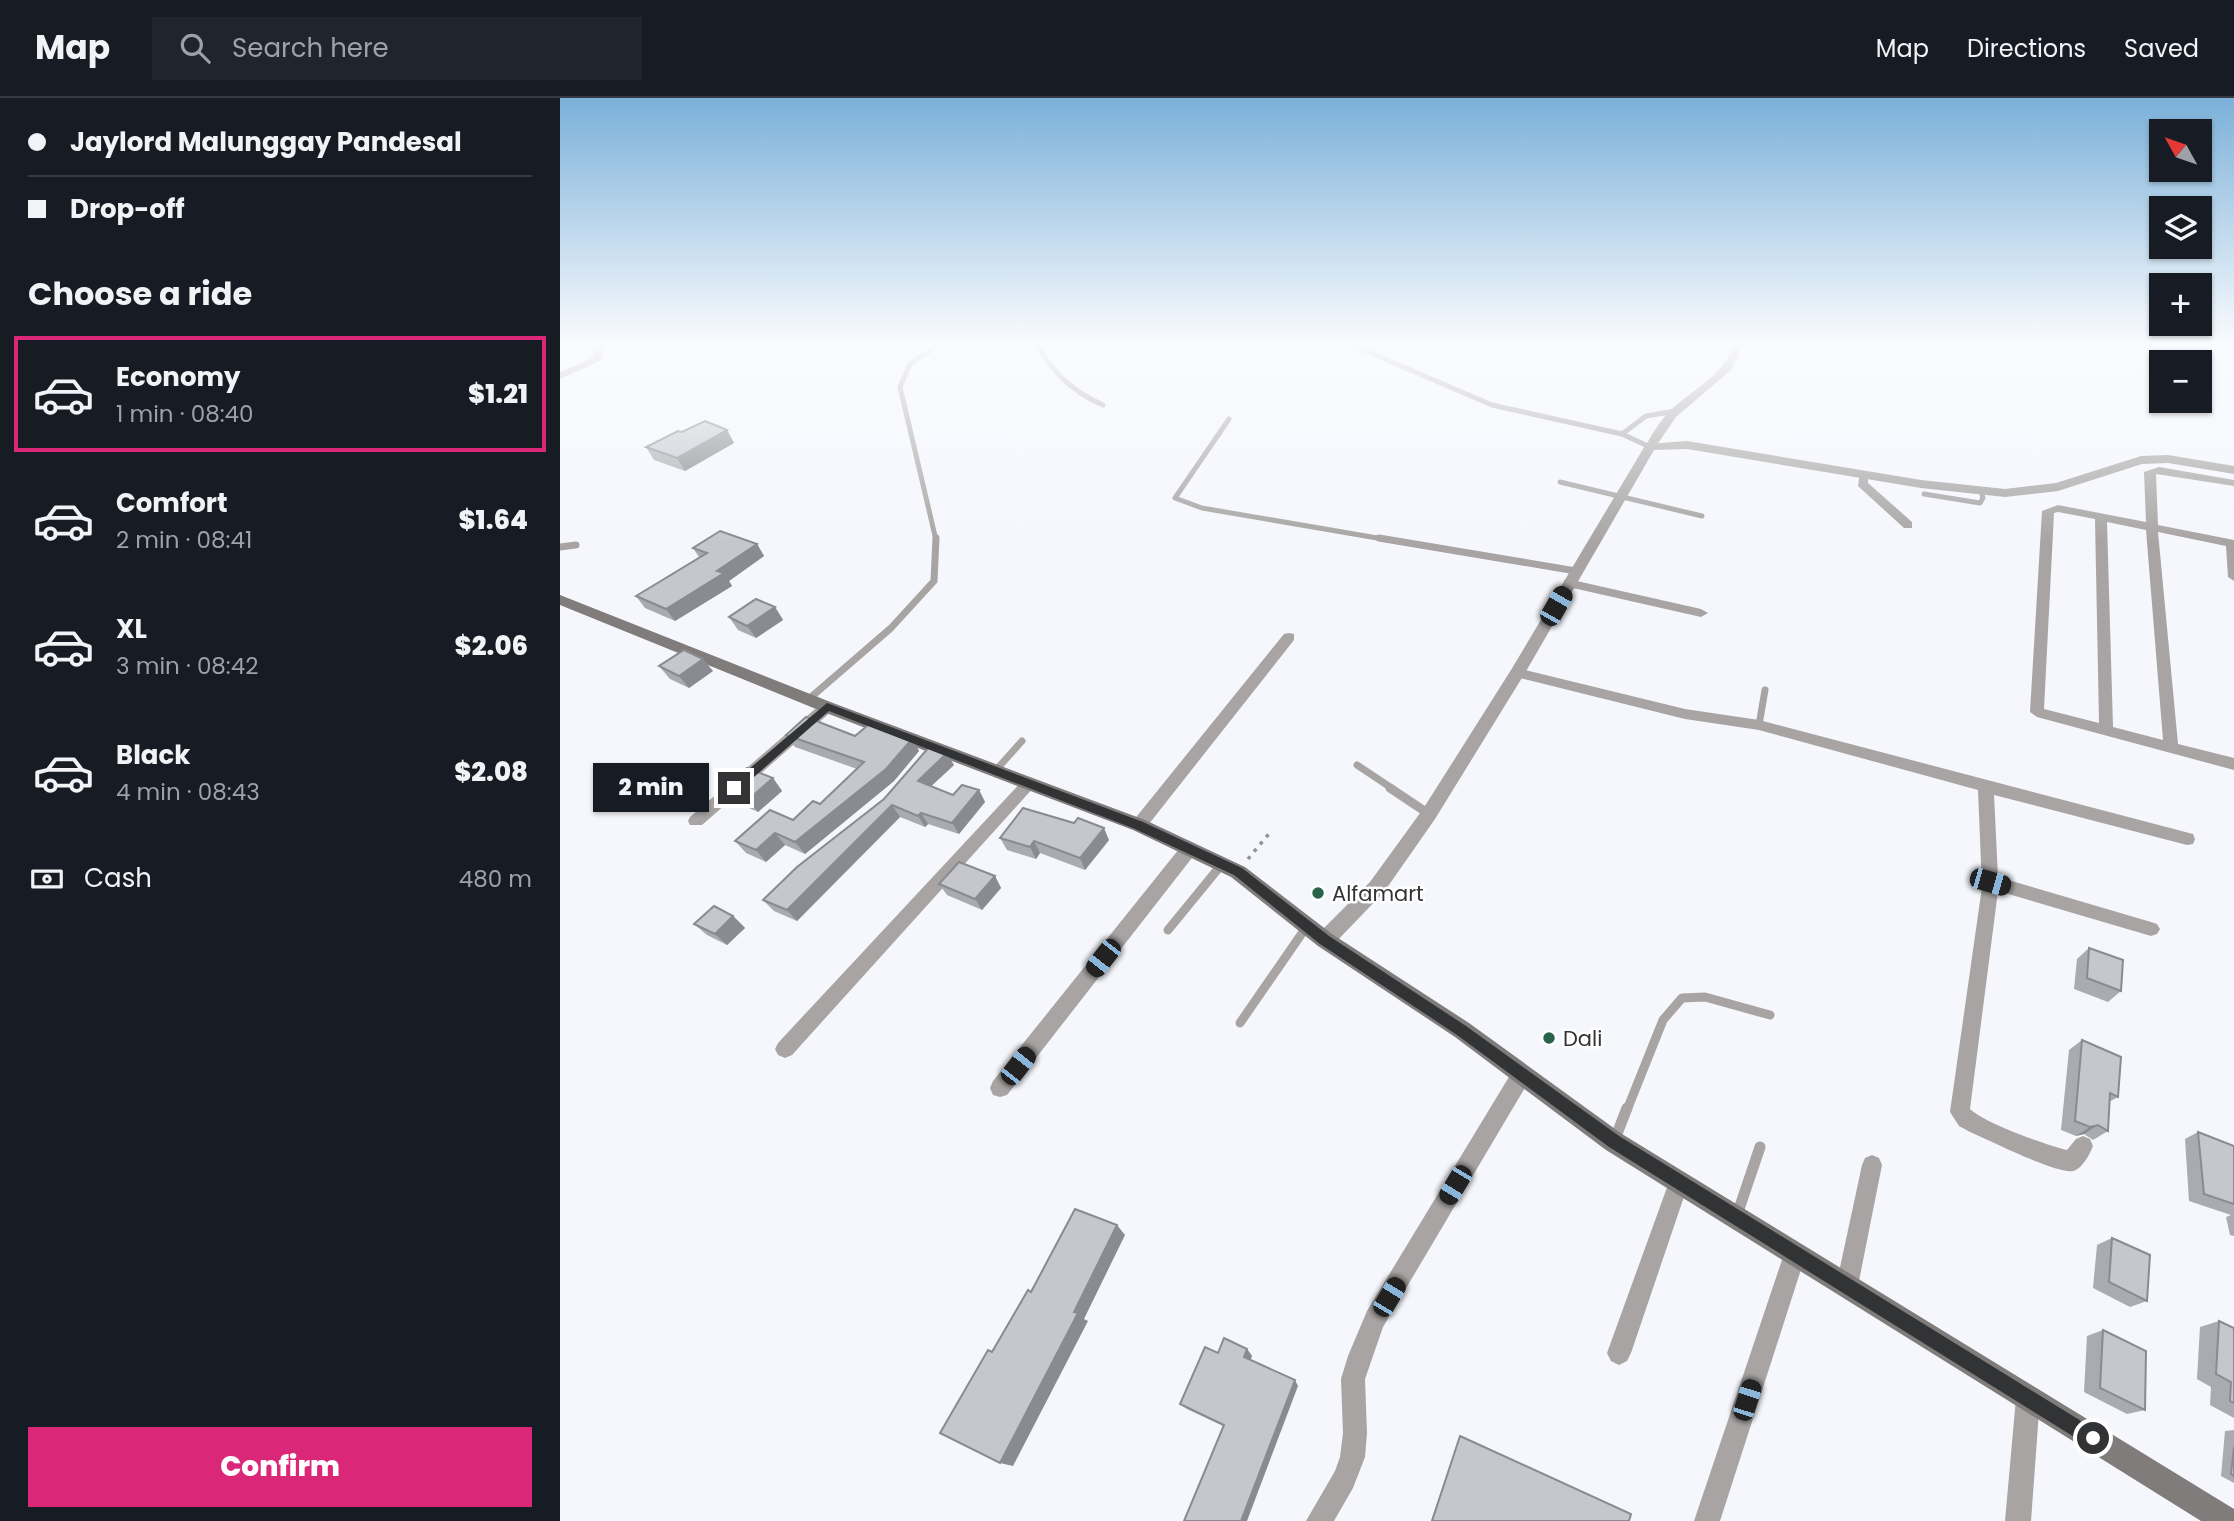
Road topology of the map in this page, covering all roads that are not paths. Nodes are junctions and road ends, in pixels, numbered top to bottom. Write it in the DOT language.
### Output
graph roads {
  1 [pos="907,410"];
  2 [pos="1516,410"];
  3 [pos="1676,411"];
  4 [pos="1229,419"];
  5 [pos="1622,434"];
  6 [pos="1650,447"];
  7 [pos="2234,470"];
  8 [pos="1864,474"];
  9 [pos="1560,482"];
  10 [pos="2234,483"];
  11 [pos="1981,491"];
  12 [pos="1924,494"];
  13 [pos="1619,496"];
  14 [pos="1702,516"];
  15 [pos="2101,517"];
  16 [pos="1908,525"];
  17 [pos="2152,527"];
  18 [pos="2233,544"];
  19 [pos="576,545"];
  20 [pos="560,547"];
  21 [pos="1572,577"];
  22 [pos="2234,577"];
  23 [pos="560,600"];
  24 [pos="1701,613"];
  25 [pos="1289,637"];
  26 [pos="1517,673"];
  27 [pos="1765,691"];
  28 [pos="819,702"];
  29 [pos="1759,725"];
  30 [pos="2106,730"];
  31 [pos="1022,741"];
  32 [pos="2171,747"];
  33 [pos="2234,764"];
  34 [pos="1357,765"];
  35 [pos="996,770"];
  36 [pos="1029,783"];
  37 [pos="1986,788"];
  38 [pos="1429,814"];
  39 [pos="696,821"];
  40 [pos="1139,825"];
  41 [pos="2186,839"];
  42 [pos="1189,849"];
  43 [pos="1230,868"];
  44 [pos="1990,882"];
  45 [pos="1307,926"];
  46 [pos="2151,929"];
  47 [pos="1168,930"];
  48 [pos="1325,940"];
  49 [pos="1770,1014"];
  50 [pos="1240,1023"];
  51 [pos="785,1049"];
  52 [pos="1521,1074"];
  53 [pos="1000,1088"];
  54 [pos="1614,1142"];
  55 [pos="2082,1146"];
  56 [pos="1760,1147"];
  57 [pos="1872,1165"];
  58 [pos="1679,1182"];
  59 [pos="1736,1217"];
  60 [pos="1796,1254"];
  61 [pos="1847,1286"];
  62 [pos="1619,1353"];
  63 [pos="2028,1398"];
  64 [pos="1319,1521"];
  65 [pos="1707,1521"];
  66 [pos="2018,1521"];
  67 [pos="2227,1521"];
  1 -- 28 [label="lane"];
  2 -- 5 [label="lane"];
  3 -- 5 [label="lane"];
  3 -- 6 [label="street"];
  4 -- 21 [label="lane"];
  5 -- 6 [label="lane"];
  6 -- 8 [label="street"];
  6 -- 13 [label="street"];
  7 -- 11 [label="street"];
  8 -- 11 [label="street"];
  8 -- 16 [label="street"];
  9 -- 13 [label="lane"];
  10 -- 17 [label="street"];
  11 -- 12 [label="lane"];
  13 -- 14 [label="lane"];
  13 -- 21 [label="street"];
  15 -- 17 [label="street"];
  15 -- 30 [label="street"];
  15 -- 30 [label="street"];
  17 -- 18 [label="street"];
  17 -- 32 [label="street"];
  18 -- 22 [label="street"];
  19 -- 20 [label="lane"];
  21 -- 24 [label="street"];
  21 -- 26 [label="street"];
  23 -- 28 [label="main road"];
  25 -- 40 [label="street"];
  26 -- 29 [label="street"];
  26 -- 38 [label="street"];
  27 -- 29 [label="lane"];
  28 -- 35 [label="main road"];
  28 -- 39 [label="street"];
  29 -- 37 [label="street"];
  30 -- 32 [label="street"];
  31 -- 35 [label="lane"];
  32 -- 33 [label="street"];
  34 -- 38 [label="lane"];
  35 -- 36 [label="main road"];
  36 -- 40 [label="main road"];
  36 -- 51 [label="street"];
  37 -- 41 [label="street"];
  37 -- 44 [label="street"];
  38 -- 48 [label="street"];
  40 -- 42 [label="main road"];
  42 -- 43 [label="main road"];
  42 -- 53 [label="street"];
  43 -- 45 [label="main road"];
  43 -- 47 [label="lane"];
  44 -- 46 [label="street"];
  44 -- 55 [label="street"];
  45 -- 48 [label="main road"];
  45 -- 50 [label="lane"];
  48 -- 52 [label="main road"];
  49 -- 54 [label="lane"];
  52 -- 54 [label="main road"];
  52 -- 64 [label="street"];
  54 -- 58 [label="main road"];
  56 -- 59 [label="lane"];
  57 -- 61 [label="street"];
  58 -- 59 [label="main road"];
  58 -- 62 [label="street"];
  59 -- 60 [label="main road"];
  60 -- 61 [label="main road"];
  60 -- 65 [label="street"];
  61 -- 63 [label="main road"];
  63 -- 66 [label="street"];
  63 -- 67 [label="main road"];
}
